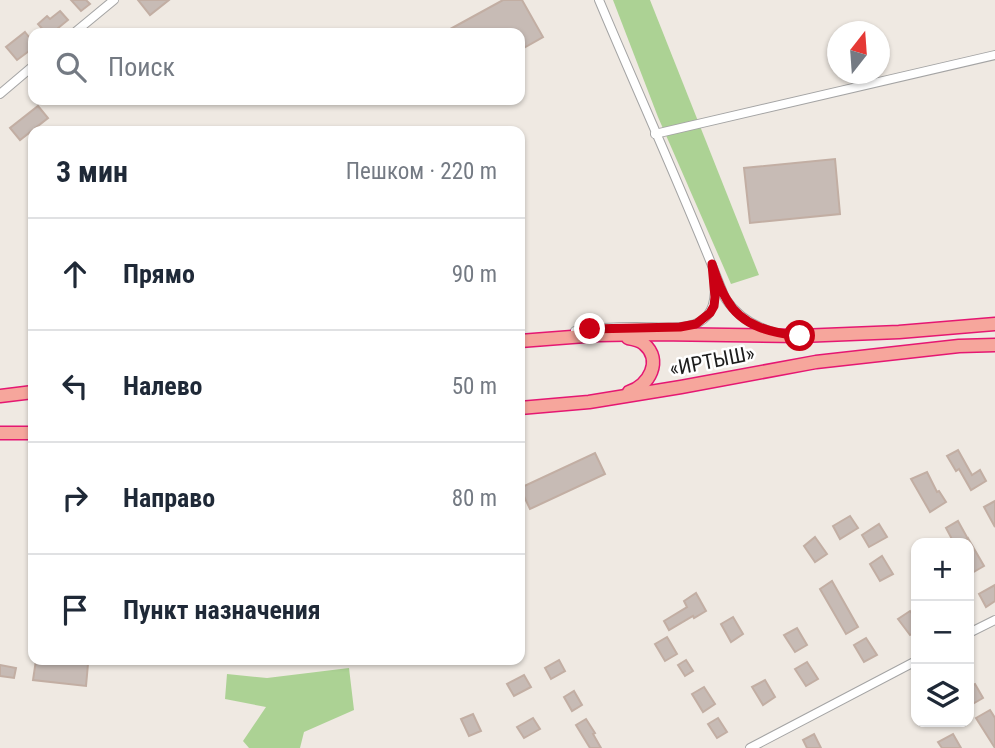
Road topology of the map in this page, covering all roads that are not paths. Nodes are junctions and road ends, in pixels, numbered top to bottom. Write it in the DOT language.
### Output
graph roads {
  1 [pos="114,0"];
  2 [pos="599,0"];
  3 [pos="80,28"];
  4 [pos="995,55"];
  5 [pos="28,70"];
  6 [pos="0,94"];
  7 [pos="655,134"];
  8 [pos="712,264"];
  9 [pos="995,324"];
  10 [pos="598,335"];
  11 [pos="800,336"];
  12 [pos="525,340"];
  13 [pos="525,341"];
  14 [pos="995,345"];
  15 [pos="28,393"];
  16 [pos="0,396"];
  17 [pos="606,399"];
  18 [pos="525,407"];
  19 [pos="0,433"];
  20 [pos="28,433"];
  21 [pos="995,620"];
  22 [pos="974,630"];
  23 [pos="911,664"];
  24 [pos="750,748"];
  1 -- 3 [label="street"];
  2 -- 7 [label="street"];
  4 -- 7 [label="street"];
  5 -- 6 [label="street"];
  7 -- 8 [label="street"];
  8 -- 11 [label="street"];
  8 -- 12 [label="street"];
  9 -- 11 [label="highway, «ИРТЫШ»"];
  10 -- 11 [label="highway, «ИРТЫШ»"];
  10 -- 13 [label="highway, «ИРТЫШ»"];
  10 -- 17 [label="highway"];
  14 -- 17 [label="highway, «ИРТЫШ»"];
  15 -- 16 [label="highway"];
  17 -- 18 [label="highway, «ИРТЫШ»"];
  19 -- 20 [label="highway"];
  21 -- 22 [label="street"];
  23 -- 24 [label="street"];
}
